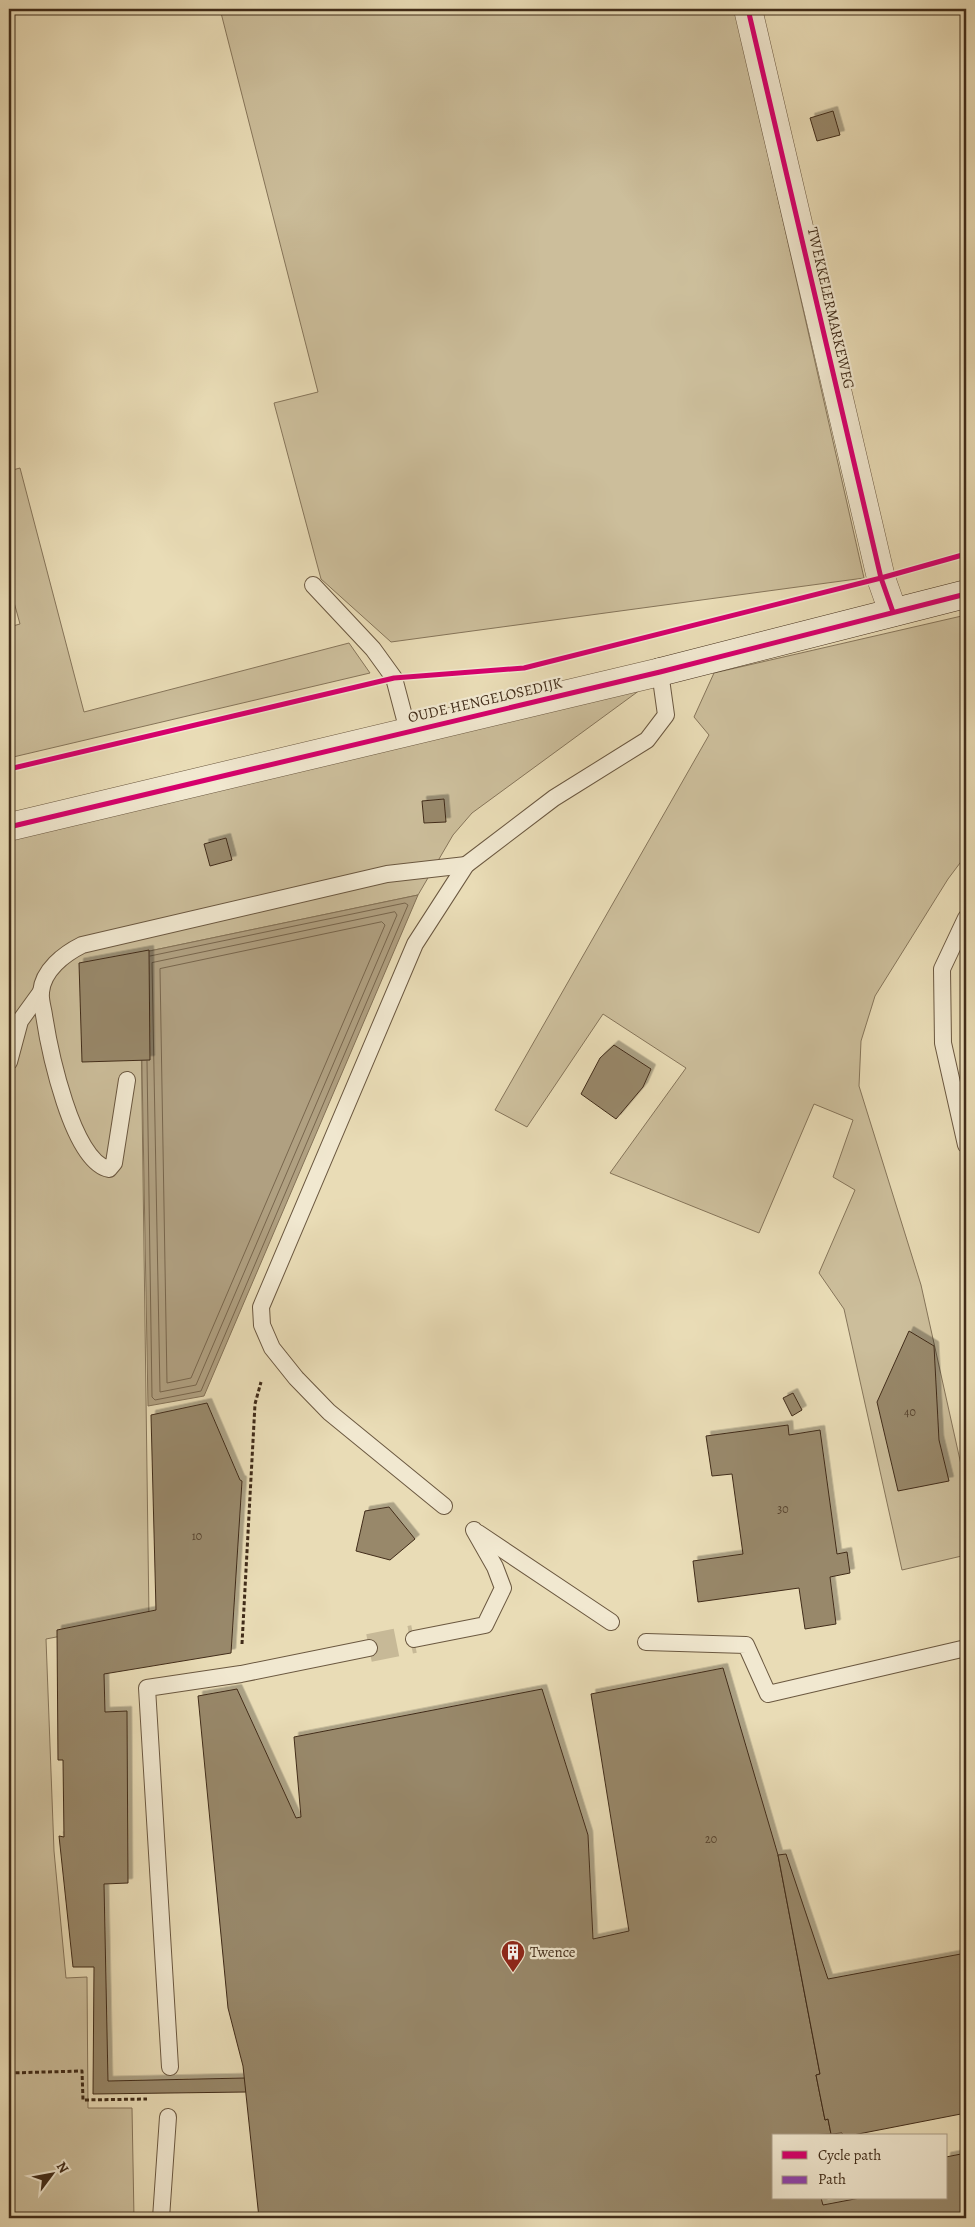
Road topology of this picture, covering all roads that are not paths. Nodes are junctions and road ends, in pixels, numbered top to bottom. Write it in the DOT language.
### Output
graph roads {
  1 [pos="748,9"];
  2 [pos="313,584"];
  3 [pos="966,594"];
  4 [pos="893,612"];
  5 [pos="660,672"];
  6 [pos="408,731"];
  7 [pos="9,827"];
  8 [pos="466,865"];
  9 [pos="966,918"];
  10 [pos="40,992"];
  11 [pos="9,1062"];
  12 [pos="127,1080"];
  13 [pos="966,1145"];
  14 [pos="444,1506"];
  15 [pos="612,1622"];
  16 [pos="414,1639"];
  17 [pos="646,1642"];
  18 [pos="369,1648"];
  19 [pos="966,1648"];
  20 [pos="170,2067"];
  21 [pos="168,2117"];
  22 [pos="161,2218"];
  1 -- 4 [label="street, TWEKKELERMARKEWEG"];
  2 -- 6 [label="lane"];
  3 -- 4 [label="street, OUDE HENGELOSEDIJK"];
  4 -- 5 [label="street, OUDE HENGELOSEDIJK"];
  5 -- 6 [label="street, OUDE HENGELOSEDIJK"];
  5 -- 8 [label="lane"];
  6 -- 7 [label="street, OUDE HENGELOSEDIJK"];
  8 -- 10 [label="lane"];
  8 -- 14 [label="lane"];
  9 -- 13 [label="lane"];
  10 -- 11 [label="lane"];
  10 -- 12 [label="lane"];
  15 -- 16 [label="lane"];
  17 -- 19 [label="lane"];
  18 -- 20 [label="lane"];
  21 -- 22 [label="lane"];
}
